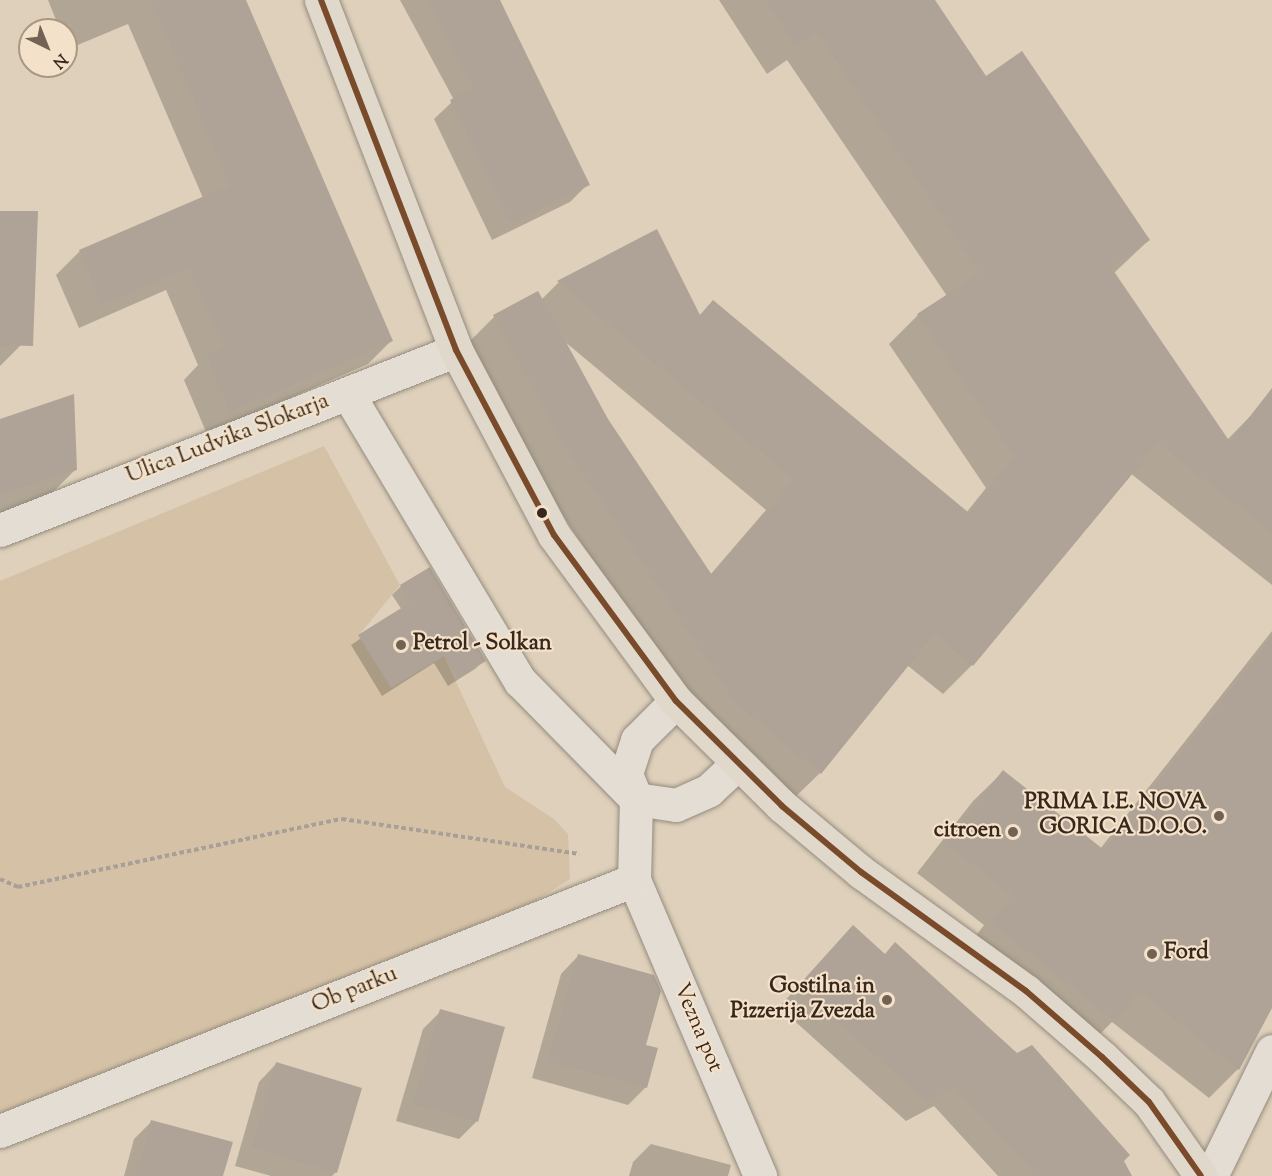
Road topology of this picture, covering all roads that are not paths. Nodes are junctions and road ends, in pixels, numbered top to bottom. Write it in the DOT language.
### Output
graph roads {
  1 [pos="321,0"];
  2 [pos="456,350"];
  3 [pos="348,394"];
  4 [pos="0,530"];
  5 [pos="676,701"];
  6 [pos="736,764"];
  7 [pos="636,799"];
  8 [pos="634,871"];
  9 [pos="1272,1051"];
  10 [pos="0,1131"];
  11 [pos="760,1176"];
  12 [pos="1201,1176"];
  13 [pos="1210,1176"];
  1 -- 2 [label="main road"];
  2 -- 3 [label="street, Ulica Ludvika Slokarja"];
  2 -- 5 [label="main road"];
  3 -- 4 [label="street, Ulica Ludvika Slokarja"];
  3 -- 7 [label="street"];
  5 -- 6 [label="main road"];
  5 -- 7 [label="street"];
  6 -- 7 [label="street"];
  6 -- 12 [label="main road"];
  7 -- 8 [label="street"];
  8 -- 10 [label="street, Ob parku"];
  8 -- 11 [label="street, Vezna pot"];
  9 -- 13 [label="street"];
}
